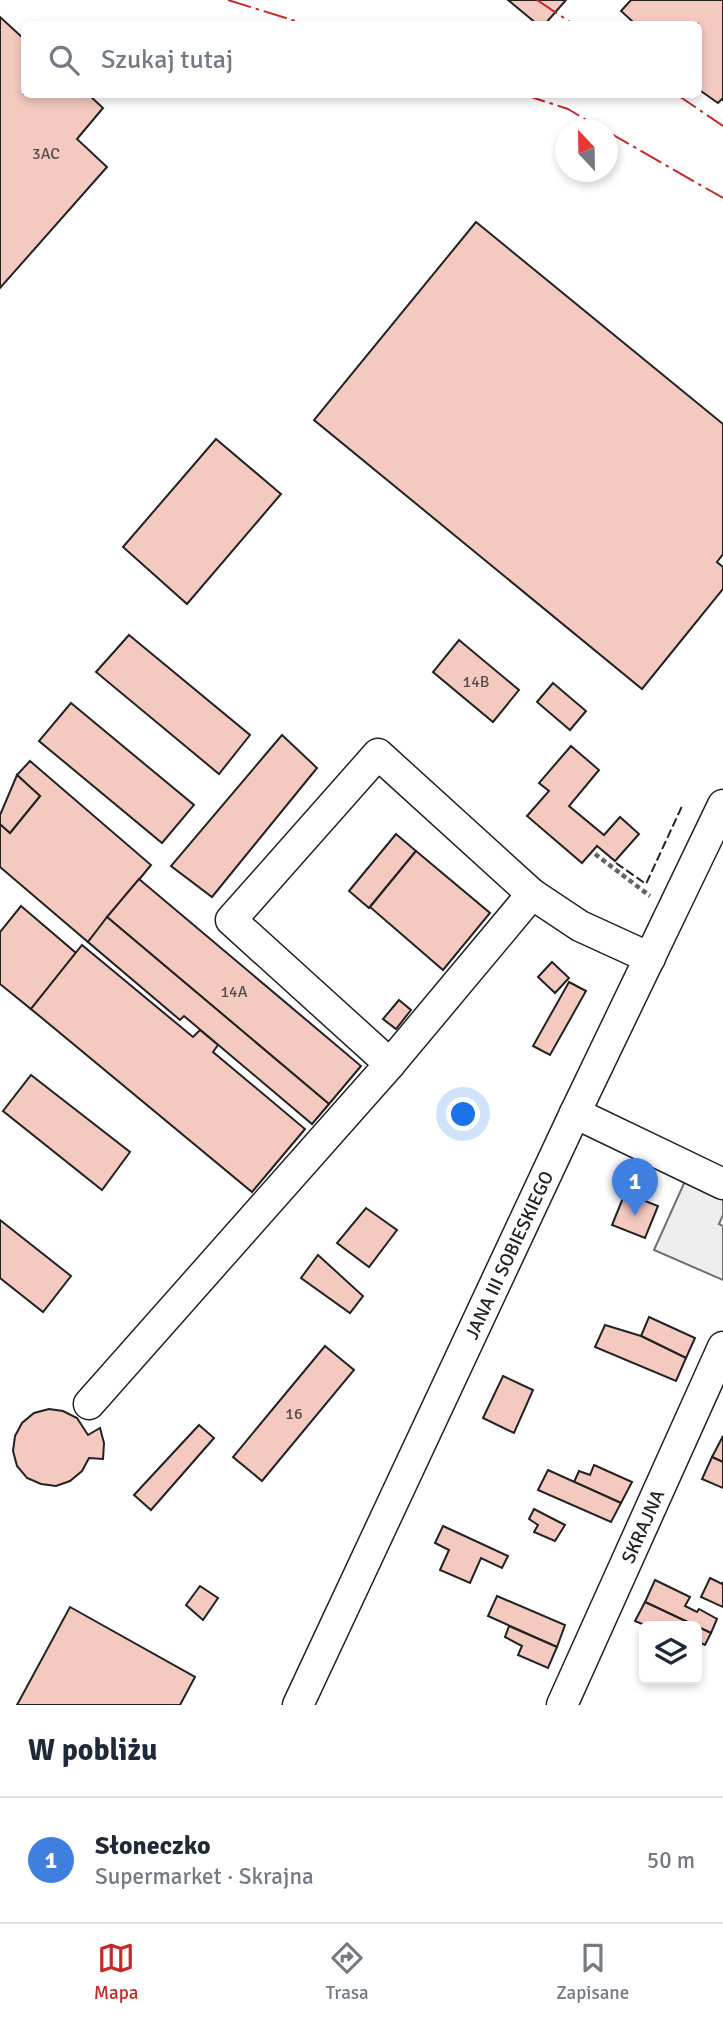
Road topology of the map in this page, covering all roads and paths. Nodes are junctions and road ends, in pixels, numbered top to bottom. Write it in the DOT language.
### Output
graph roads {
  1 [pos="723,805"];
  2 [pos="595,854"];
  3 [pos="532,894"];
  4 [pos="652,897"];
  5 [pos="650,958"];
  6 [pos="390,1064"];
  7 [pos="575,1113"];
  8 [pos="723,1184"];
  9 [pos="723,1347"];
  10 [pos="89,1404"];
  11 [pos="298,1705"];
  12 [pos="562,1705"];
  1 -- 5 [label="street, JANA III SOBIESKIEGO"];
  2 -- 4 [label="path"];
  3 -- 5 [label="street"];
  3 -- 6 [label="street"];
  3 -- 6 [label="street"];
  5 -- 7 [label="street, JANA III SOBIESKIEGO"];
  6 -- 10 [label="street"];
  7 -- 8 [label="street"];
  7 -- 11 [label="street, JANA III SOBIESKIEGO"];
  9 -- 12 [label="street, SKRAJNA"];
}
